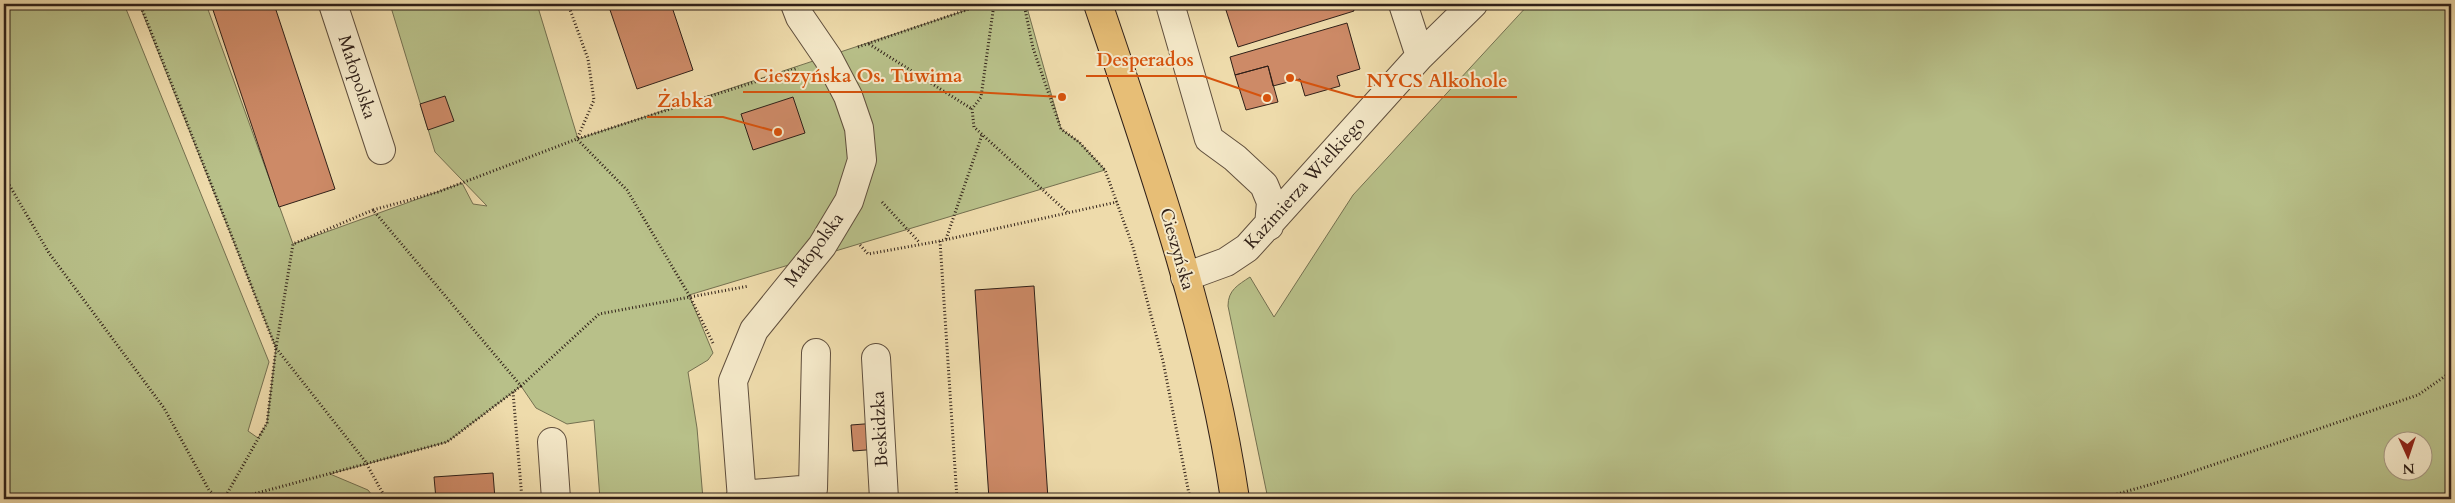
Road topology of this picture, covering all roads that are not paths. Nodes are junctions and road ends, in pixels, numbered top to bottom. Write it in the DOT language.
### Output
graph roads {
  1 [pos="333,4"];
  2 [pos="795,4"];
  3 [pos="1098,4"];
  4 [pos="1170,4"];
  5 [pos="1403,4"];
  6 [pos="1473,4"];
  7 [pos="1420,56"];
  8 [pos="381,150"];
  9 [pos="1269,226"];
  10 [pos="1185,277"];
  11 [pos="816,352"];
  12 [pos="876,358"];
  13 [pos="552,442"];
  14 [pos="741,497"];
  15 [pos="556,499"];
  16 [pos="884,499"];
  17 [pos="1235,499"];
  1 -- 8 [label="street, Małopolska"];
  2 -- 14 [label="street, Małopolska"];
  3 -- 10 [label="main road, Cieszyńska"];
  4 -- 9 [label="street"];
  5 -- 7 [label="street"];
  6 -- 7 [label="street, Kazimierza Wielkiego"];
  7 -- 9 [label="street, Kazimierza Wielkiego"];
  9 -- 10 [label="street, Kazimierza Wielkiego"];
  10 -- 17 [label="main road, Cieszyńska"];
  11 -- 14 [label="street"];
  12 -- 16 [label="street, Beskidzka"];
  13 -- 15 [label="street"];
}
